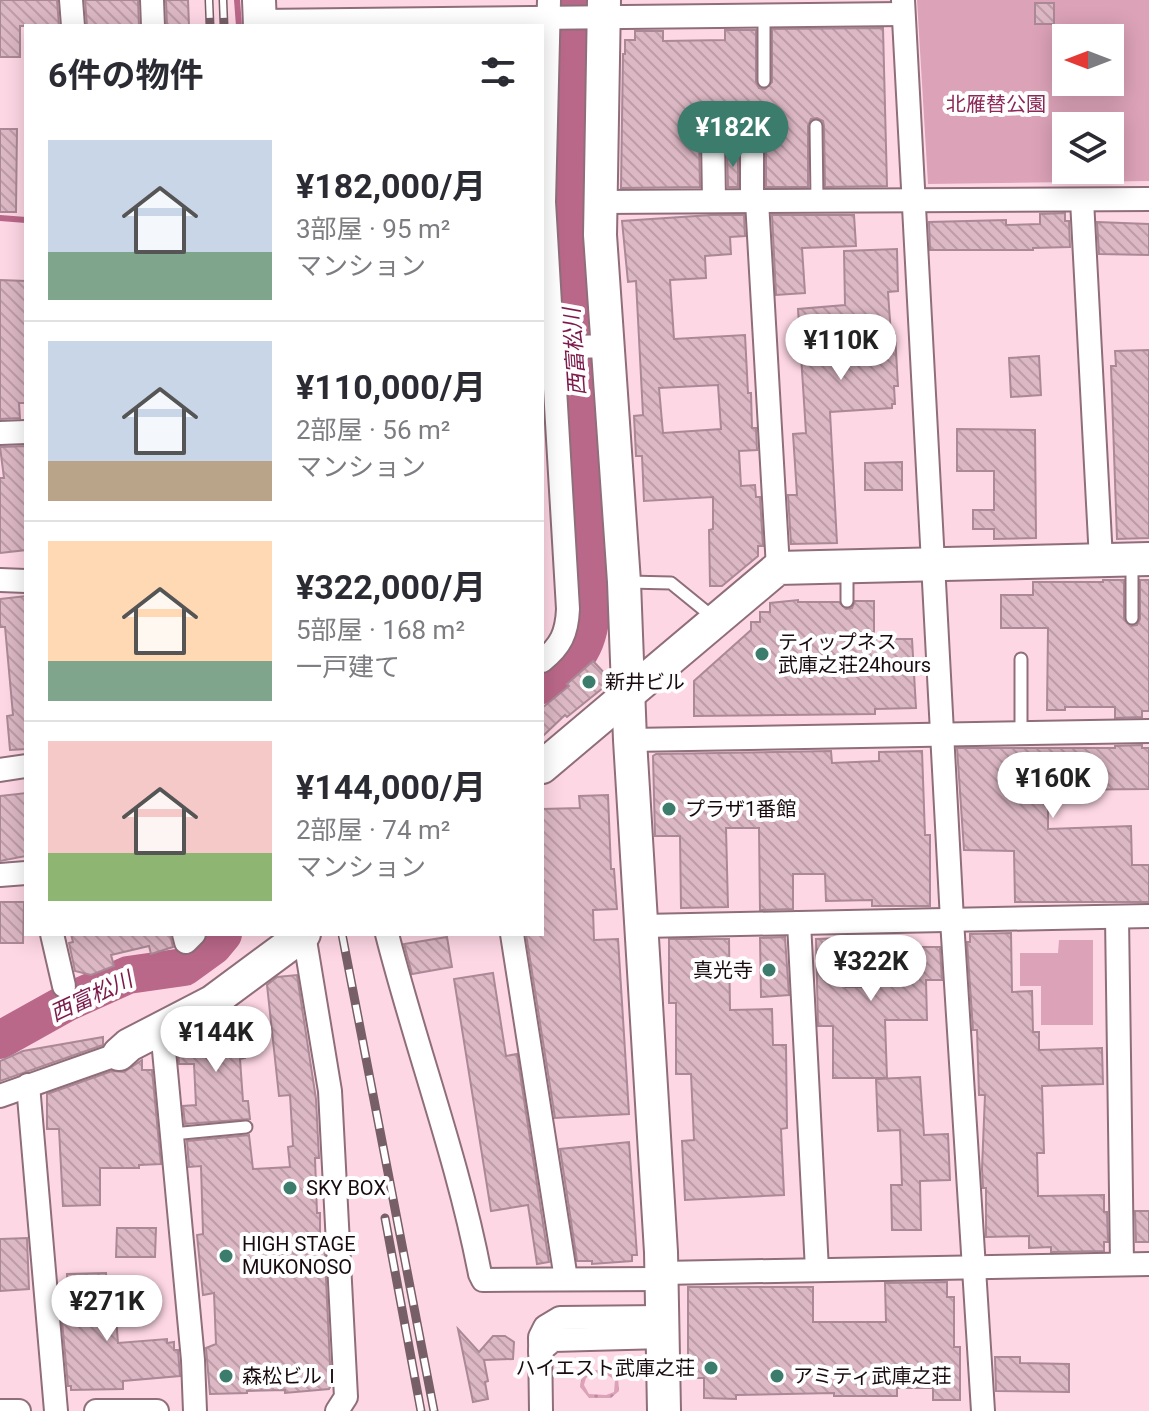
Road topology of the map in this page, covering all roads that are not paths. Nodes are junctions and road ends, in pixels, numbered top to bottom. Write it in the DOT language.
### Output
graph roads {
  1 [pos="71,0"];
  2 [pos="152,0"];
  3 [pos="903,7"];
  4 [pos="552,12"];
  5 [pos="598,12"];
  6 [pos="260,16"];
  7 [pos="416,16"];
  8 [pos="764,16"];
  9 [pos="73,24"];
  10 [pos="153,24"];
  11 [pos="764,81"];
  12 [pos="544,83"];
  13 [pos="816,126"];
  14 [pos="1149,199"];
  15 [pos="817,200"];
  16 [pos="913,200"];
  17 [pos="1082,200"];
  18 [pos="714,201"];
  19 [pos="755,201"];
  20 [pos="599,202"];
  21 [pos="598,346"];
  22 [pos="553,347"];
  23 [pos="24,432"];
  24 [pos="0,433"];
  25 [pos="1127,559"];
  26 [pos="931,564"];
  27 [pos="847,566"];
  28 [pos="778,568"];
  29 [pos="0,580"];
  30 [pos="24,581"];
  31 [pos="624,582"];
  32 [pos="847,601"];
  33 [pos="1132,618"];
  34 [pos="716,619"];
  35 [pos="544,659"];
  36 [pos="1021,659"];
  37 [pos="628,695"];
  38 [pos="1149,731"];
  39 [pos="1021,733"];
  40 [pos="942,734"];
  41 [pos="630,740"];
  42 [pos="1,763"];
  43 [pos="544,765"];
  44 [pos="24,766"];
  45 [pos="24,873"];
  46 [pos="0,875"];
  47 [pos="1149,916"];
  48 [pos="1117,917"];
  49 [pos="952,920"];
  50 [pos="799,923"];
  51 [pos="642,926"];
  52 [pos="52,936"];
  53 [pos="301,936"];
  54 [pos="304,936"];
  55 [pos="388,936"];
  56 [pos="512,936"];
  57 [pos="64,986"];
  58 [pos="162,1029"];
  59 [pos="119,1054"];
  60 [pos="28,1085"];
  61 [pos="0,1096"];
  62 [pos="246,1127"];
  63 [pos="172,1134"];
  64 [pos="1122,1264"];
  65 [pos="1149,1264"];
  66 [pos="972,1267"];
  67 [pos="817,1270"];
  68 [pos="662,1276"];
  69 [pos="566,1279"];
  70 [pos="662,1327"];
  71 [pos="0,1411"];
  72 [pos="19,1411"];
  73 [pos="56,1411"];
  74 [pos="96,1411"];
  75 [pos="157,1411"];
  76 [pos="195,1411"];
  77 [pos="337,1411"];
  78 [pos="541,1411"];
  79 [pos="664,1411"];
  80 [pos="983,1411"];
  1 -- 9 [label="street"];
  2 -- 10 [label="street"];
  3 -- 8 [label="street"];
  3 -- 16 [label="street"];
  4 -- 5 [label="street"];
  4 -- 7 [label="street"];
  4 -- 12 [label="street"];
  5 -- 8 [label="street"];
  5 -- 20 [label="street"];
  6 -- 7 [label="street"];
  8 -- 11 [label="lane"];
  12 -- 22 [label="street"];
  13 -- 15 [label="lane"];
  14 -- 17 [label="street"];
  15 -- 16 [label="street"];
  15 -- 19 [label="street"];
  16 -- 17 [label="street"];
  16 -- 26 [label="street"];
  17 -- 25 [label="street"];
  18 -- 19 [label="street"];
  18 -- 19 [label="street"];
  18 -- 20 [label="street"];
  19 -- 28 [label="street"];
  20 -- 21 [label="street"];
  21 -- 22 [label="street"];
  21 -- 31 [label="street"];
  22 -- 35 [label="street"];
  23 -- 24 [label="street"];
  25 -- 26 [label="street"];
  25 -- 33 [label="lane"];
  26 -- 27 [label="street"];
  26 -- 40 [label="street"];
  27 -- 28 [label="street"];
  27 -- 32 [label="lane"];
  28 -- 34 [label="street"];
  29 -- 30 [label="street"];
  31 -- 34 [label="lane"];
  31 -- 37 [label="street"];
  34 -- 37 [label="street"];
  36 -- 39 [label="lane"];
  37 -- 41 [label="street"];
  37 -- 43 [label="street"];
  38 -- 39 [label="street"];
  39 -- 40 [label="street"];
  40 -- 41 [label="street"];
  40 -- 49 [label="street"];
  41 -- 51 [label="street"];
  42 -- 44 [label="street"];
  45 -- 46 [label="street"];
  47 -- 48 [label="street"];
  48 -- 49 [label="street"];
  48 -- 64 [label="street"];
  49 -- 50 [label="street"];
  49 -- 66 [label="street"];
  50 -- 51 [label="street"];
  50 -- 67 [label="street"];
  51 -- 68 [label="street"];
  52 -- 57 [label="street"];
  53 -- 58 [label="street"];
  54 -- 77 [label="street"];
  55 -- 69 [label="street"];
  56 -- 69 [label="street"];
  58 -- 59 [label="street"];
  58 -- 63 [label="street"];
  59 -- 60 [label="street"];
  60 -- 61 [label="street"];
  60 -- 73 [label="street"];
  62 -- 63 [label="lane"];
  63 -- 76 [label="street"];
  64 -- 65 [label="street"];
  64 -- 66 [label="street"];
  66 -- 67 [label="street"];
  66 -- 80 [label="street"];
  67 -- 68 [label="street"];
  68 -- 69 [label="street"];
  68 -- 70 [label="street"];
  70 -- 78 [label="street"];
  70 -- 79 [label="street"];
  71 -- 72 [label="street"];
  74 -- 75 [label="street"];
}
